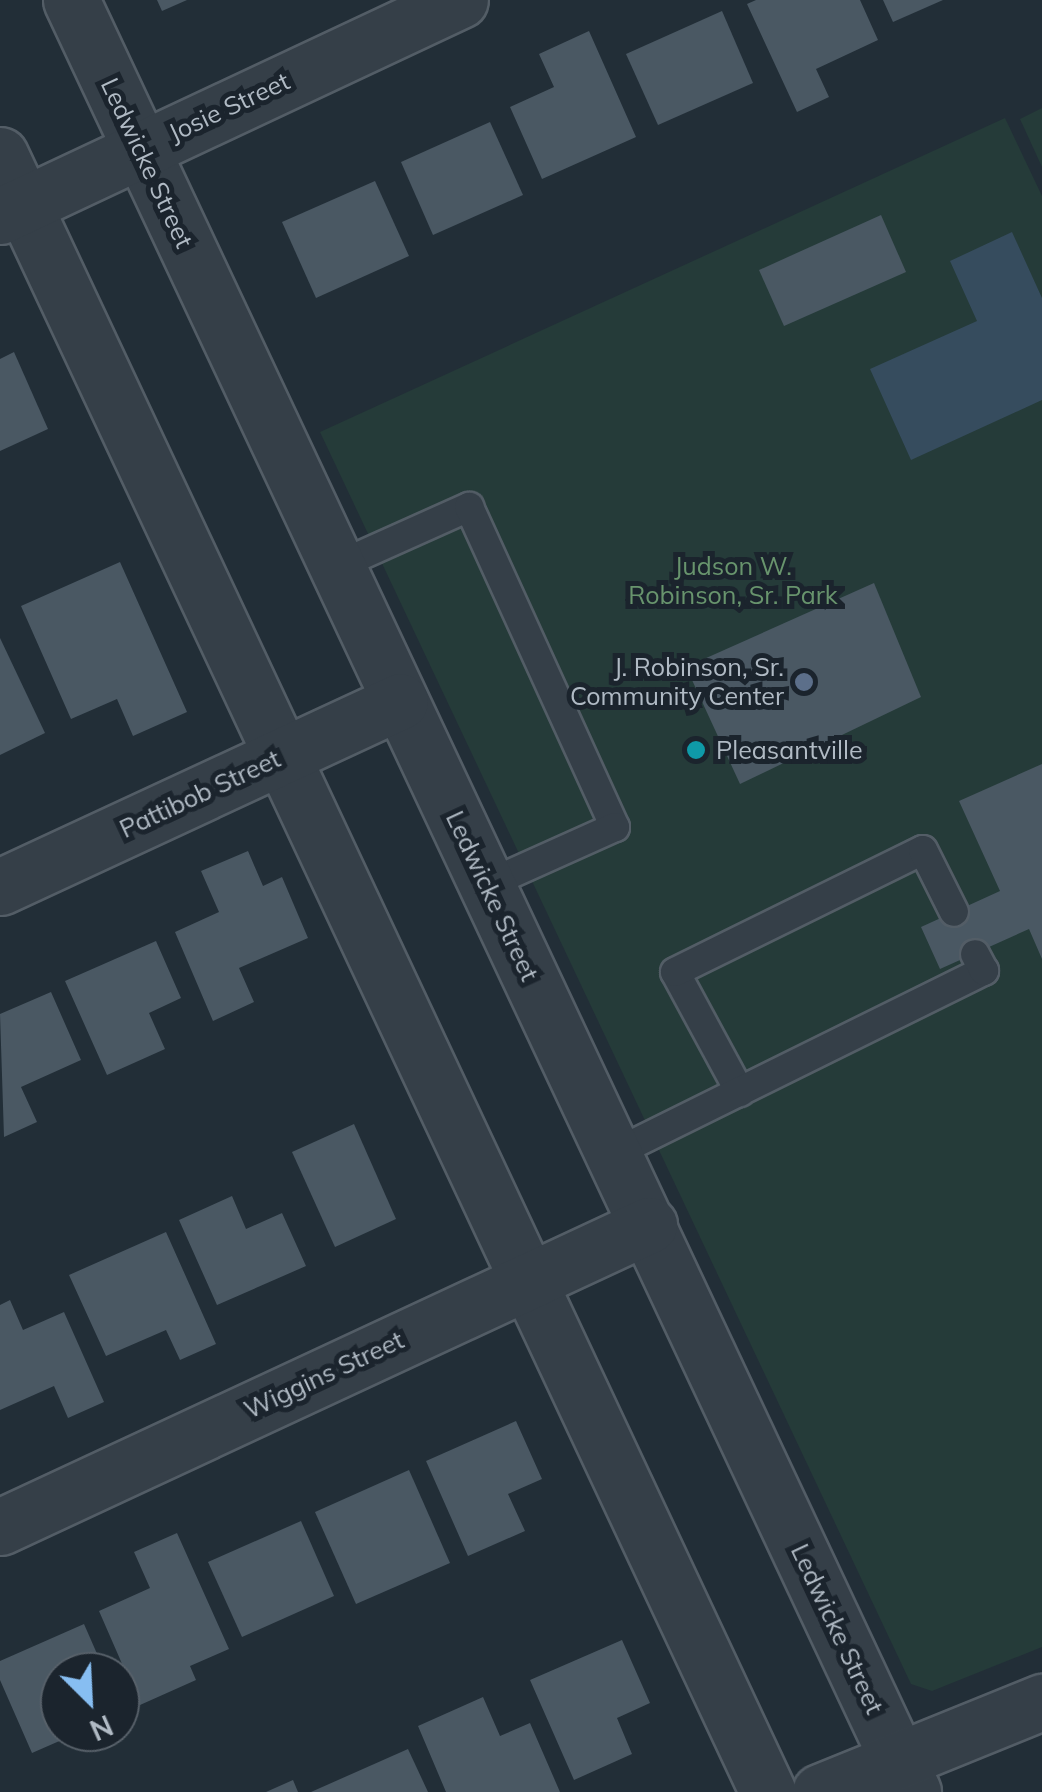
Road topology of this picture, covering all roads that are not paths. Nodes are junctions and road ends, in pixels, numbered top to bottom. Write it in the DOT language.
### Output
graph roads {
  1 [pos="71,0"];
  2 [pos="460,0"];
  3 [pos="140,149"];
  4 [pos="0,155"];
  5 [pos="12,211"];
  6 [pos="336,566"];
  7 [pos="400,701"];
  8 [pos="283,756"];
  9 [pos="486,884"];
  10 [pos="0,887"];
  11 [pos="954,912"];
  12 [pos="975,954"];
  13 [pos="740,1092"];
  14 [pos="613,1154"];
  15 [pos="649,1225"];
  16 [pos="529,1280"];
  17 [pos="0,1527"];
  18 [pos="1042,1702"];
  19 [pos="904,1774"];
  20 [pos="768,1792"];
  21 [pos="820,1792"];
  1 -- 3 [label="street, Ledwicke Street"];
  2 -- 3 [label="street, Josie Street"];
  3 -- 5 [label="street, Josie Street"];
  3 -- 6 [label="street, Ledwicke Street"];
  4 -- 5 [label="street"];
  5 -- 8 [label="street"];
  6 -- 7 [label="street, Ledwicke Street"];
  6 -- 9 [label="lane"];
  7 -- 8 [label="street, Pattibob Street"];
  7 -- 9 [label="street, Ledwicke Street"];
  8 -- 10 [label="street, Pattibob Street"];
  8 -- 16 [label="street"];
  9 -- 14 [label="street, Ledwicke Street"];
  11 -- 13 [label="lane"];
  12 -- 13 [label="lane"];
  13 -- 14 [label="lane"];
  14 -- 15 [label="street, Ledwicke Street"];
  15 -- 16 [label="street, Wiggins Street"];
  15 -- 19 [label="street, Ledwicke Street"];
  16 -- 17 [label="street, Wiggins Street"];
  16 -- 20 [label="street"];
  18 -- 19 [label="street"];
  19 -- 21 [label="street"];
}
